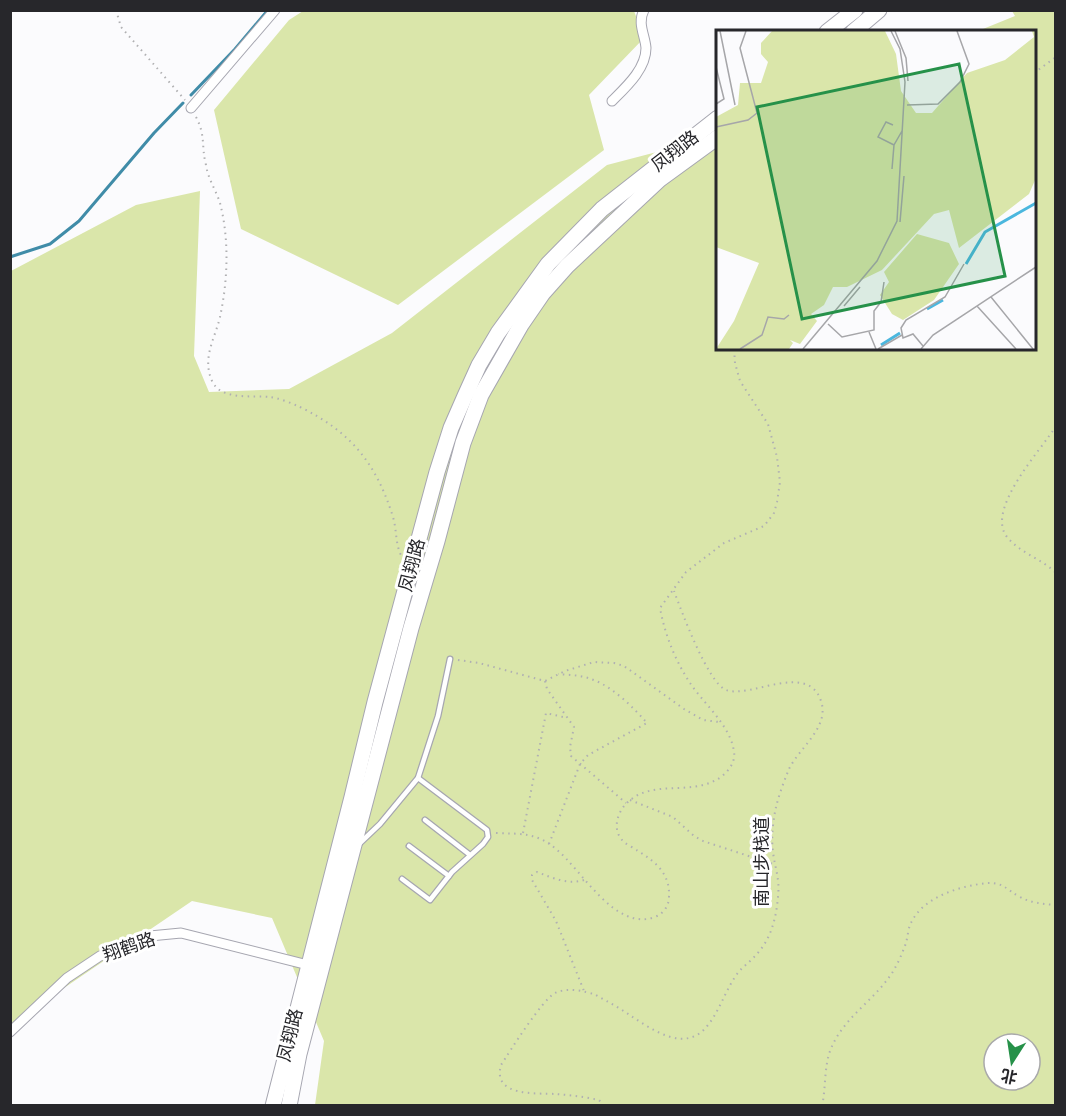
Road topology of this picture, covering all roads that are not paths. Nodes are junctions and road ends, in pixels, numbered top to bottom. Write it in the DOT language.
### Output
graph roads {
  1 [pos="275,10"];
  2 [pos="644,10"];
  3 [pos="855,10"];
  4 [pos="879,10"];
  5 [pos="830,30"];
  6 [pos="855,30"];
  7 [pos="612,101"];
  8 [pos="191,108"];
  9 [pos="716,120"];
  10 [pos="716,138"];
  11 [pos="450,659"];
  12 [pos="417,778"];
  13 [pos="425,820"];
  14 [pos="409,846"];
  15 [pos="354,849"];
  16 [pos="470,855"];
  17 [pos="449,876"];
  18 [pos="402,879"];
  19 [pos="308,964"];
  20 [pos="10,1032"];
  21 [pos="273,1106"];
  22 [pos="289,1106"];
  1 -- 8 [label="street"];
  2 -- 7 [label="street"];
  3 -- 5 [label="main road"];
  4 -- 6 [label="main road"];
  9 -- 19 [label="main road, 凤翔路"];
  10 -- 15 [label="main road, 凤翔路"];
  11 -- 12 [label="lane"];
  12 -- 15 [label="lane"];
  12 -- 16 [label="lane"];
  13 -- 16 [label="lane"];
  14 -- 17 [label="lane"];
  15 -- 22 [label="main road, 凤翔路"];
  16 -- 17 [label="lane"];
  17 -- 18 [label="lane"];
  19 -- 20 [label="street, 翔鹤路"];
  19 -- 21 [label="main road, 凤翔路"];
}
